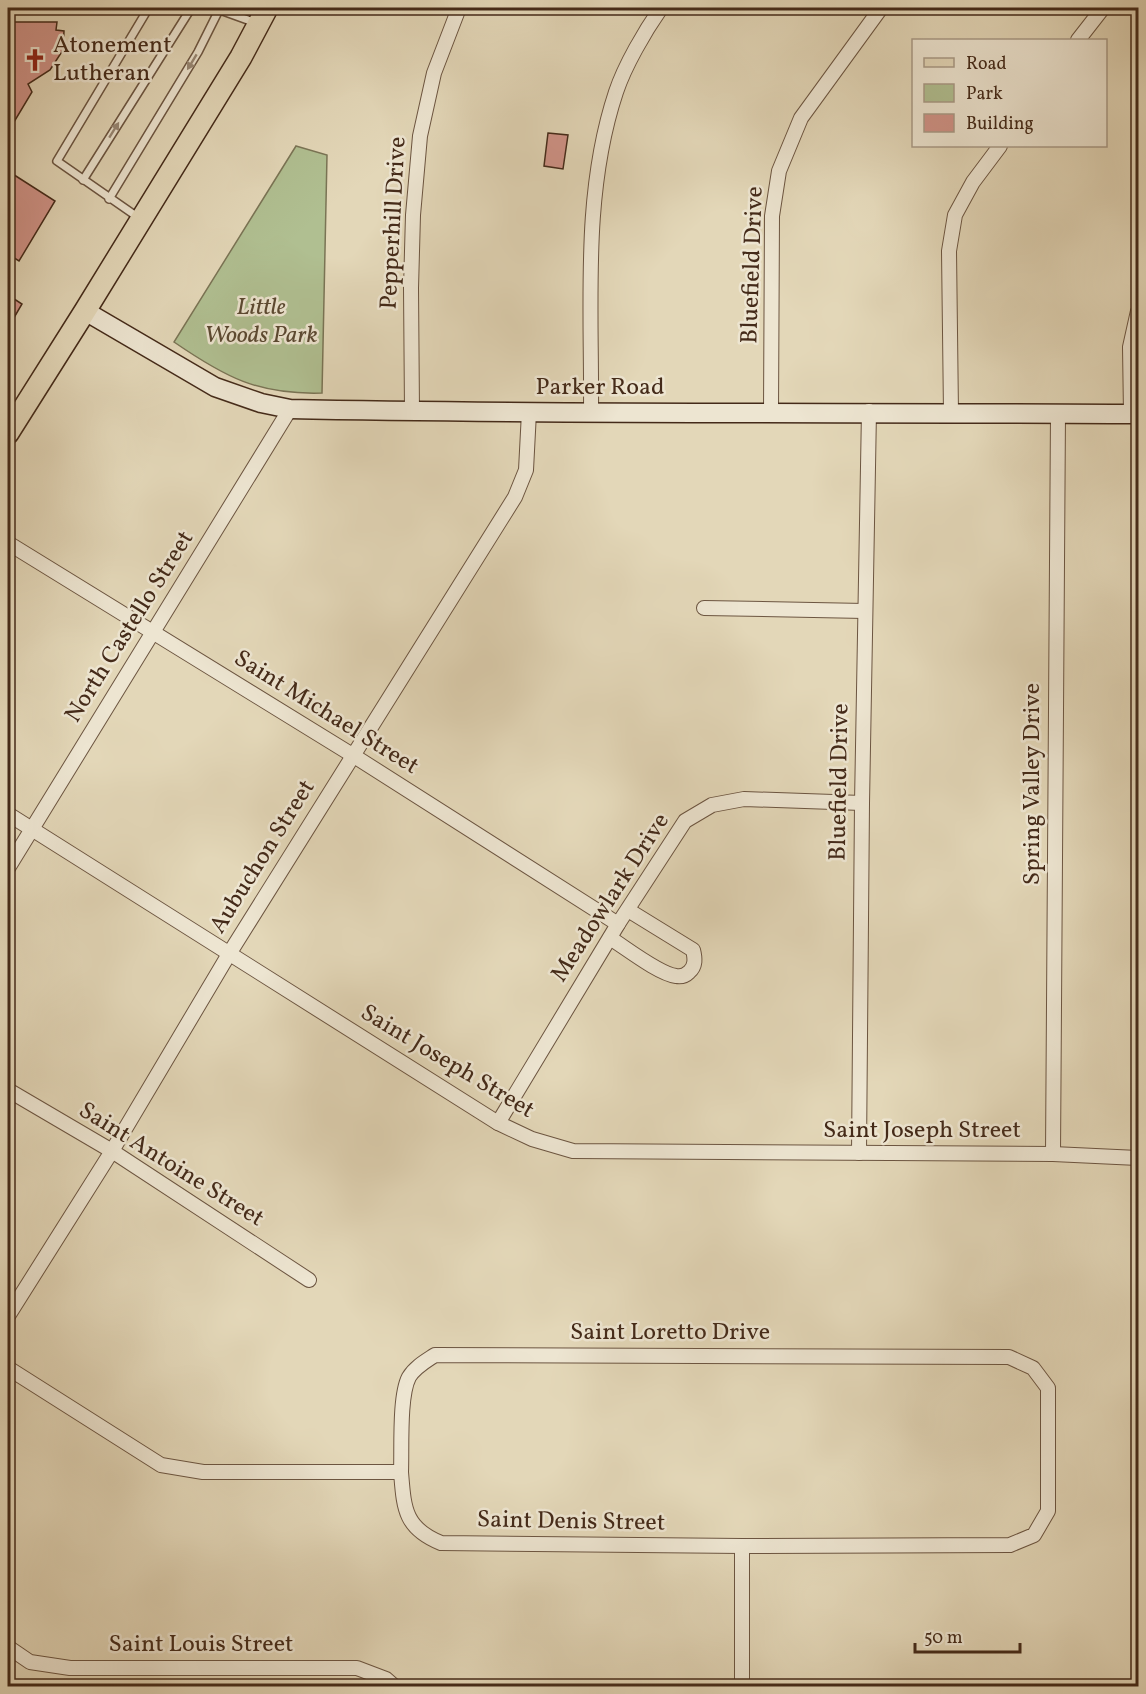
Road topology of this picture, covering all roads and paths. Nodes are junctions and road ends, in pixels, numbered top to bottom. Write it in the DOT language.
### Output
graph roads {
  1 [pos="103,8"];
  2 [pos="459,8"];
  3 [pos="661,8"];
  4 [pos="881,8"];
  5 [pos="1103,8"];
  6 [pos="148,9"];
  7 [pos="220,9"];
  8 [pos="190,10"];
  9 [pos="263,16"];
  10 [pos="1079,39"];
  11 [pos="999,147"];
  12 [pos="82,180"];
  13 [pos="109,199"];
  14 [pos="141,220"];
  15 [pos="86,311"];
  16 [pos="1138,311"];
  17 [pos="290,409"];
  18 [pos="412,411"];
  19 [pos="591,411"];
  20 [pos="771,411"];
  21 [pos="869,411"];
  22 [pos="529,412"];
  23 [pos="951,412"];
  24 [pos="1058,414"];
  25 [pos="1135,414"];
  26 [pos="8,433"];
  27 [pos="8,543"];
  28 [pos="704,608"];
  29 [pos="865,611"];
  30 [pos="153,633"];
  31 [pos="354,756"];
  32 [pos="862,803"];
  33 [pos="8,814"];
  34 [pos="32,829"];
  35 [pos="8,868"];
  36 [pos="628,910"];
  37 [pos="618,924"];
  38 [pos="610,938"];
  39 [pos="229,954"];
  40 [pos="8,1090"];
  41 [pos="498,1123"];
  42 [pos="112,1151"];
  43 [pos="860,1153"];
  44 [pos="1053,1154"];
  45 [pos="1138,1158"];
  46 [pos="309,1280"];
  47 [pos="8,1316"];
  48 [pos="8,1368"];
  49 [pos="1033,1368"];
  50 [pos="401,1472"];
  51 [pos="742,1546"];
  52 [pos="8,1647"];
  53 [pos="394,1686"];
  54 [pos="742,1686"];
  1 -- 6 [label="lane"];
  2 -- 18 [label="street, Pepperhill Drive"];
  3 -- 19 [label="street"];
  4 -- 20 [label="street, Bluefield Drive"];
  5 -- 10 [label="street"];
  6 -- 8 [label="lane"];
  6 -- 12 [label="lane"];
  7 -- 8 [label="lane"];
  7 -- 9 [label="lane"];
  7 -- 13 [label="lane, one-way"];
  12 -- 8 [label="lane, one-way"];
  9 -- 14 [label="main road"];
  11 -- 23 [label="street"];
  12 -- 13 [label="lane"];
  13 -- 14 [label="lane"];
  14 -- 15 [label="main road"];
  15 -- 17 [label="main road, Parker Road"];
  15 -- 26 [label="main road"];
  16 -- 25 [label="street"];
  17 -- 18 [label="main road, Parker Road"];
  17 -- 30 [label="street, North Castello Street"];
  18 -- 22 [label="main road, Parker Road"];
  19 -- 20 [label="main road, Parker Road"];
  19 -- 22 [label="main road, Parker Road"];
  20 -- 21 [label="main road, Parker Road"];
  21 -- 23 [label="main road, Parker Road"];
  21 -- 29 [label="street, Bluefield Drive"];
  22 -- 31 [label="street, Aubuchon Street"];
  23 -- 24 [label="main road, Parker Road"];
  24 -- 25 [label="main road, Parker Road"];
  24 -- 44 [label="street, Spring Valley Drive"];
  27 -- 30 [label="street, Saint Michael Street"];
  28 -- 29 [label="street"];
  29 -- 32 [label="street, Bluefield Drive"];
  30 -- 31 [label="street, Saint Michael Street"];
  30 -- 34 [label="street, North Castello Street"];
  31 -- 37 [label="street, Saint Michael Street"];
  31 -- 39 [label="street, Aubuchon Street"];
  32 -- 36 [label="street, Meadowlark Drive"];
  32 -- 43 [label="street, Bluefield Drive"];
  33 -- 34 [label="street, Saint Joseph Street"];
  34 -- 35 [label="street, North Castello Street"];
  34 -- 39 [label="street, Saint Joseph Street"];
  36 -- 37 [label="street, Meadowlark Drive"];
  36 -- 38 [label="street"];
  37 -- 38 [label="street, Meadowlark Drive"];
  38 -- 41 [label="street, Meadowlark Drive"];
  39 -- 41 [label="street, Saint Joseph Street"];
  39 -- 42 [label="street, Aubuchon Street"];
  40 -- 42 [label="street, Saint Antoine Street"];
  41 -- 43 [label="street, Saint Joseph Street"];
  42 -- 46 [label="street, Saint Antoine Street"];
  42 -- 47 [label="street, Aubuchon Street"];
  43 -- 44 [label="street, Saint Joseph Street"];
  44 -- 45 [label="street, Saint Joseph Street"];
  48 -- 50 [label="street"];
  49 -- 50 [label="street, Saint Loretto Drive"];
  49 -- 51 [label="street, Saint Denis Street"];
  50 -- 51 [label="street, Saint Denis Street"];
  51 -- 54 [label="street"];
  52 -- 53 [label="street, Saint Louis Street"];
}
